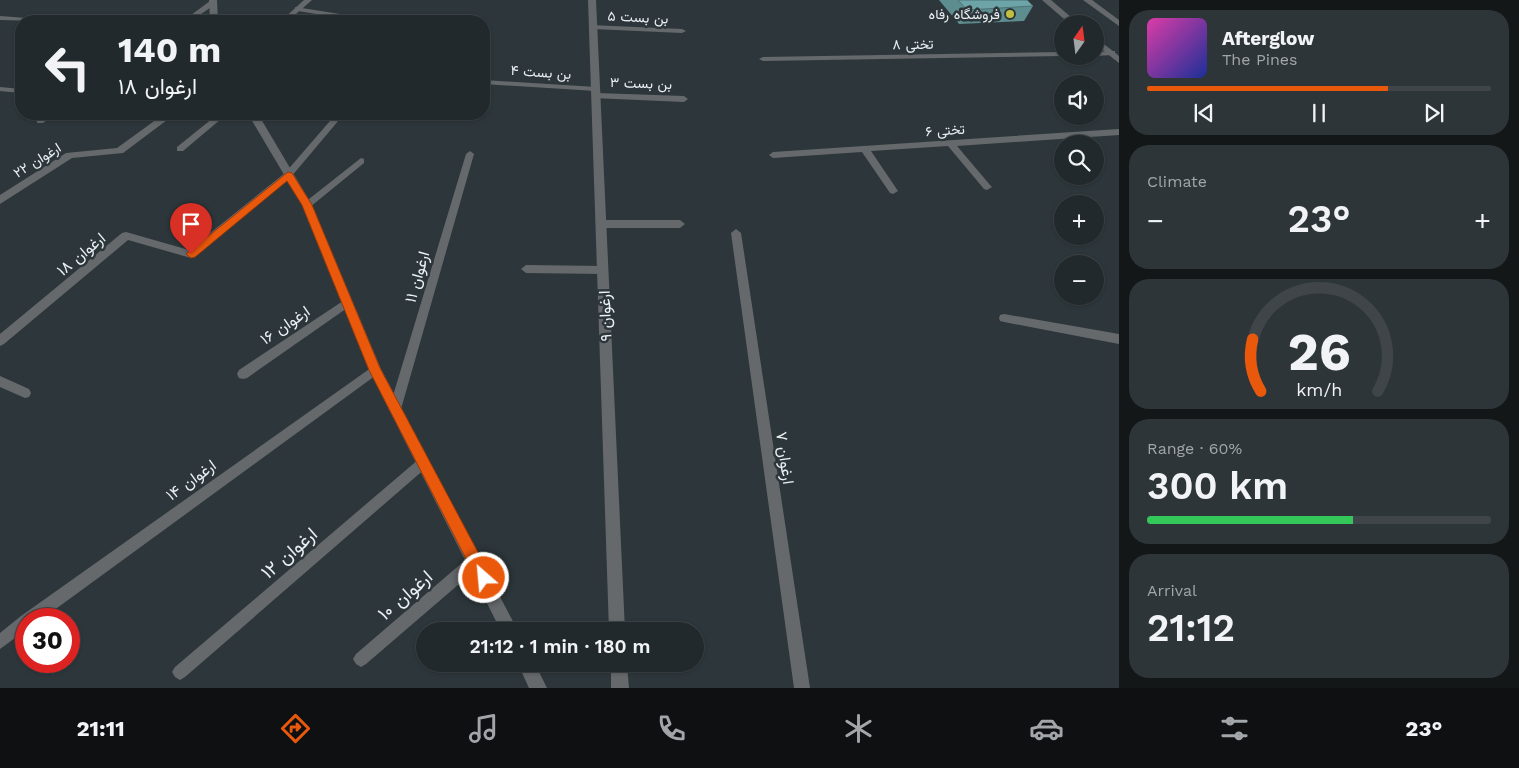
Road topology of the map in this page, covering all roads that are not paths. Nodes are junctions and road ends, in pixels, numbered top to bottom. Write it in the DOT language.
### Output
graph roads {
  1 [pos="308,0"];
  2 [pos="592,0"];
  3 [pos="1046,0"];
  4 [pos="1087,0"];
  5 [pos="213,2"];
  6 [pos="298,9"];
  7 [pos="195,15"];
  8 [pos="214,15"];
  9 [pos="291,15"];
  10 [pos="335,15"];
  11 [pos="1064,15"];
  12 [pos="0,18"];
  13 [pos="15,19"];
  14 [pos="1119,24"];
  15 [pos="593,27"];
  16 [pos="682,31"];
  17 [pos="1104,47"];
  18 [pos="1104,53"];
  19 [pos="1112,53"];
  20 [pos="1054,54"];
  21 [pos="763,59"];
  22 [pos="1119,60"];
  23 [pos="490,83"];
  24 [pos="0,89"];
  25 [pos="15,90"];
  26 [pos="596,92"];
  27 [pos="684,99"];
  28 [pos="162,120"];
  29 [pos="216,120"];
  30 [pos="256,120"];
  31 [pos="335,120"];
  32 [pos="1119,132"];
  33 [pos="950,143"];
  34 [pos="180,149"];
  35 [pos="864,149"];
  36 [pos="470,154"];
  37 [pos="773,155"];
  38 [pos="361,160"];
  39 [pos="288,175"];
  40 [pos="987,187"];
  41 [pos="893,191"];
  42 [pos="0,200"];
  43 [pos="307,205"];
  44 [pos="601,224"];
  45 [pos="680,224"];
  46 [pos="736,233"];
  47 [pos="526,269"];
  48 [pos="603,270"];
  49 [pos="346,303"];
  50 [pos="1004,318"];
  51 [pos="1119,339"];
  52 [pos="0,341"];
  53 [pos="375,370"];
  54 [pos="243,374"];
  55 [pos="0,380"];
  56 [pos="25,394"];
  57 [pos="395,409"];
  58 [pos="423,463"];
  59 [pos="475,561"];
  60 [pos="44,608"];
  61 [pos="506,622"];
  62 [pos="617,622"];
  63 [pos="15,630"];
  64 [pos="0,642"];
  65 [pos="362,659"];
  66 [pos="180,672"];
  67 [pos="530,672"];
  68 [pos="619,672"];
  69 [pos="538,688"];
  70 [pos="620,688"];
  71 [pos="802,688"];
  1 -- 6 [label="lane"];
  2 -- 15 [label="street, ارغوان ۹"];
  3 -- 11 [label="street"];
  4 -- 14 [label="street"];
  5 -- 7 [label="lane"];
  5 -- 8 [label="street"];
  6 -- 9 [label="lane"];
  6 -- 10 [label="street"];
  12 -- 13 [label="lane"];
  15 -- 16 [label="lane, بن بست ۵"];
  15 -- 26 [label="street, ارغوان ۹"];
  17 -- 19 [label="street"];
  18 -- 19 [label="lane"];
  19 -- 22 [label="street"];
  20 -- 21 [label="lane, تختی ۸"];
  23 -- 26 [label="lane, بن بست ۴"];
  24 -- 25 [label="lane"];
  26 -- 27 [label="lane, بن بست ۳"];
  26 -- 44 [label="street, ارغوان ۹"];
  28 -- 42 [label="street, ارغوان ۲۲"];
  29 -- 34 [label="lane"];
  30 -- 39 [label="street"];
  31 -- 39 [label="lane"];
  32 -- 33 [label="lane, تختی ۶"];
  33 -- 35 [label="lane, تختی ۶"];
  33 -- 40 [label="lane"];
  35 -- 37 [label="lane, تختی ۶"];
  35 -- 41 [label="lane"];
  36 -- 57 [label="lane, ارغوان ۱۱"];
  38 -- 43 [label="lane"];
  39 -- 43 [label="street"];
  39 -- 52 [label="lane, ارغوان ۱۸"];
  43 -- 49 [label="street"];
  44 -- 45 [label="lane"];
  44 -- 48 [label="street, ارغوان ۹"];
  46 -- 71 [label="lane, ارغوان ۷"];
  47 -- 48 [label="lane"];
  48 -- 62 [label="street, ارغوان ۹"];
  49 -- 53 [label="street"];
  49 -- 54 [label="lane, ارغوان ۱۶"];
  50 -- 51 [label="lane"];
  53 -- 57 [label="street"];
  53 -- 60 [label="lane, ارغوان ۱۴"];
  55 -- 56 [label="lane"];
  57 -- 58 [label="street"];
  58 -- 59 [label="street"];
  58 -- 66 [label="lane, ارغوان ۱۲"];
  59 -- 61 [label="street"];
  59 -- 65 [label="lane, ارغوان ۱۰"];
  63 -- 64 [label="lane, ارغوان ۱۴"];
  67 -- 69 [label="street"];
  68 -- 70 [label="street"];
}
